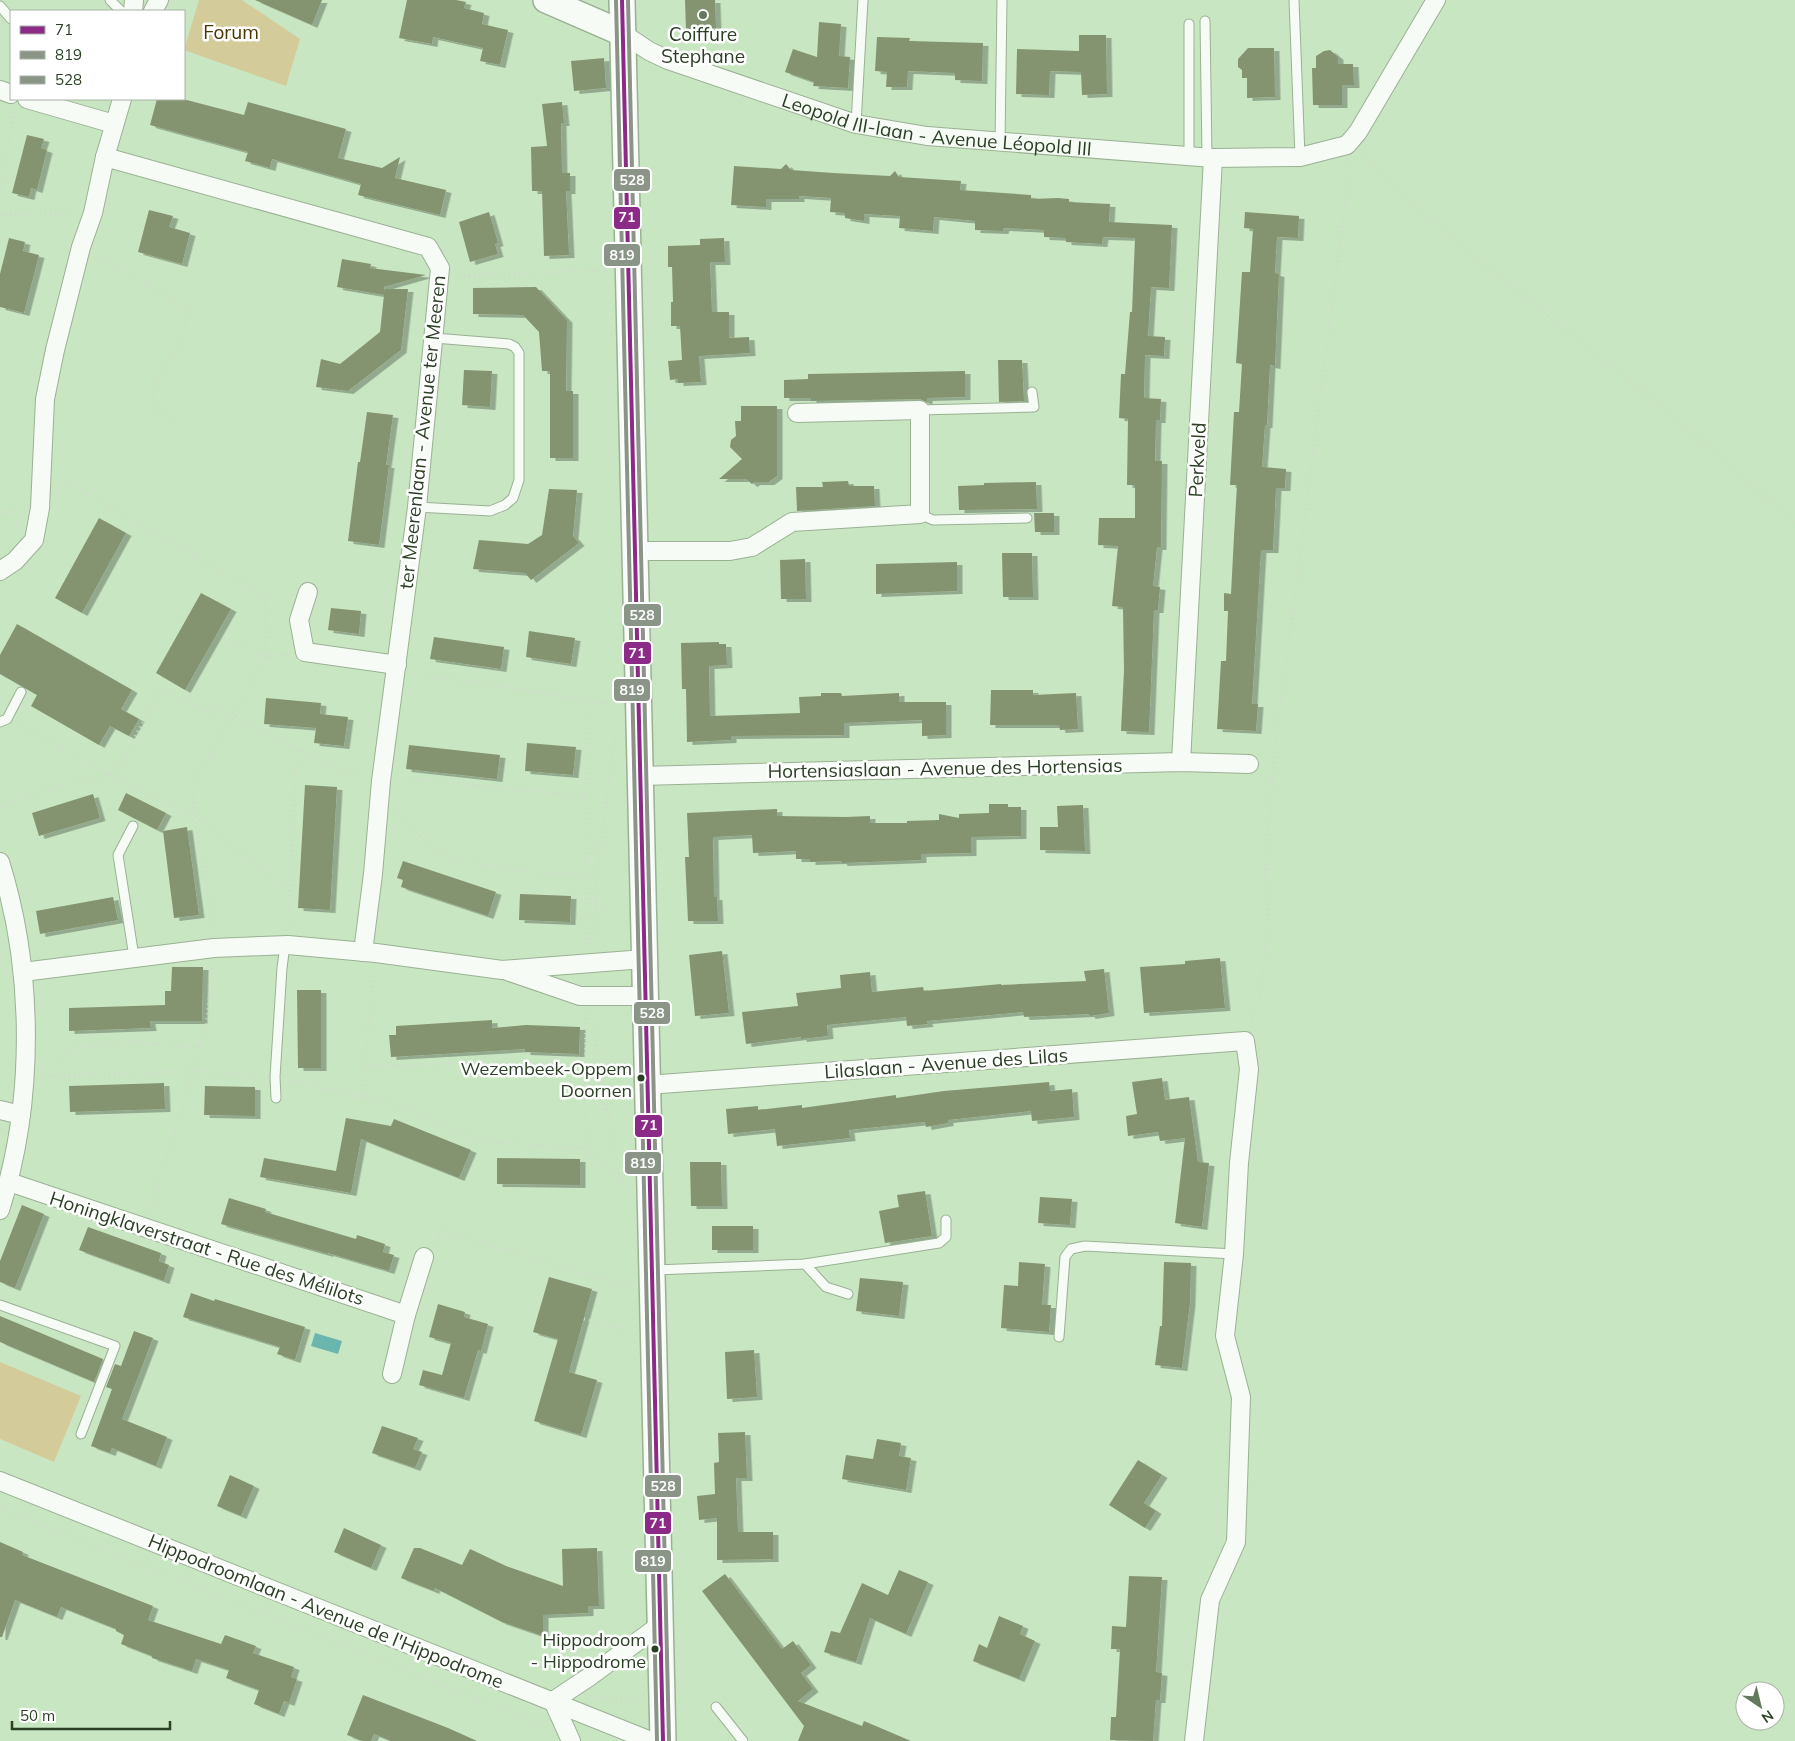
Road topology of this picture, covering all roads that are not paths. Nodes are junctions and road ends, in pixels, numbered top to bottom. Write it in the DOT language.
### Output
graph roads {
  1 [pos="110,0"];
  2 [pos="546,0"];
  3 [pos="622,0"];
  4 [pos="863,0"];
  5 [pos="1002,0"];
  6 [pos="1294,0"];
  7 [pos="1436,0"];
  8 [pos="0,6"];
  9 [pos="120,10"];
  10 [pos="10,18"];
  11 [pos="1205,21"];
  12 [pos="1189,24"];
  13 [pos="622,33"];
  14 [pos="22,100"];
  15 [pos="122,100"];
  16 [pos="114,124"];
  17 [pos="856,124"];
  18 [pos="1000,142"];
  19 [pos="1189,156"];
  20 [pos="105,157"];
  21 [pos="1300,157"];
  22 [pos="1210,158"];
  23 [pos="434,338"];
  24 [pos="1032,392"];
  25 [pos="920,410"];
  26 [pos="797,413"];
  27 [pos="417,508"];
  28 [pos="920,514"];
  29 [pos="1027,518"];
  30 [pos="634,551"];
  31 [pos="0,572"];
  32 [pos="308,592"];
  33 [pos="397,668"];
  34 [pos="21,692"];
  35 [pos="3,721"];
  36 [pos="1181,762"];
  37 [pos="1250,764"];
  38 [pos="640,776"];
  39 [pos="133,826"];
  40 [pos="0,862"];
  41 [pos="286,945"];
  42 [pos="370,952"];
  43 [pos="134,957"];
  44 [pos="644,959"];
  45 [pos="502,970"];
  46 [pos="23,972"];
  47 [pos="645,996"];
  48 [pos="647,1085"];
  49 [pos="276,1098"];
  50 [pos="0,1110"];
  51 [pos="21,1115"];
  52 [pos="9,1182"];
  53 [pos="0,1210"];
  54 [pos="946,1220"];
  55 [pos="1234,1254"];
  56 [pos="424,1256"];
  57 [pos="805,1264"];
  58 [pos="651,1282"];
  59 [pos="848,1294"];
  60 [pos="0,1305"];
  61 [pos="406,1315"];
  62 [pos="1059,1337"];
  63 [pos="392,1374"];
  64 [pos="81,1434"];
  65 [pos="0,1481"];
  66 [pos="660,1625"];
  67 [pos="554,1702"];
  68 [pos="716,1707"];
  69 [pos="571,1741"];
  70 [pos="651,1741"];
  71 [pos="663,1741"];
  72 [pos="743,1741"];
  73 [pos="1194,1741"];
  1 -- 9 [label="lane"];
  2 -- 13 [label="main road, Leopold III-laan - Avenue Léopold III"];
  3 -- 13 [label="main road"];
  4 -- 17 [label="lane"];
  5 -- 18 [label="lane"];
  6 -- 21 [label="lane"];
  7 -- 21 [label="street, Leopold III-laan - Avenue Léopold III"];
  8 -- 10 [label="lane"];
  11 -- 22 [label="lane"];
  12 -- 19 [label="lane"];
  13 -- 17 [label="street, Leopold III-laan - Avenue Léopold III"];
  13 -- 30 [label="main road"];
  14 -- 16 [label="street"];
  15 -- 16 [label="street"];
  16 -- 20 [label="street"];
  17 -- 18 [label="street, Leopold III-laan - Avenue Léopold III"];
  18 -- 19 [label="street, Leopold III-laan - Avenue Léopold III"];
  19 -- 22 [label="street, Leopold III-laan - Avenue Léopold III"];
  20 -- 23 [label="street, ter Meerenlaan - Avenue ter Meeren"];
  20 -- 31 [label="street"];
  21 -- 22 [label="street, Leopold III-laan - Avenue Léopold III"];
  22 -- 36 [label="street, Perkveld"];
  23 -- 27 [label="street, ter Meerenlaan - Avenue ter Meeren"];
  23 -- 27 [label="lane"];
  24 -- 25 [label="lane"];
  25 -- 26 [label="street"];
  25 -- 28 [label="street"];
  27 -- 33 [label="street, ter Meerenlaan - Avenue ter Meeren"];
  28 -- 29 [label="lane"];
  28 -- 30 [label="street"];
  30 -- 38 [label="main road"];
  32 -- 33 [label="street"];
  33 -- 42 [label="street, ter Meerenlaan - Avenue ter Meeren"];
  34 -- 35 [label="lane"];
  36 -- 37 [label="street, Hortensiaslaan - Avenue des Hortensias"];
  36 -- 38 [label="street, Hortensiaslaan - Avenue des Hortensias"];
  38 -- 44 [label="main road"];
  39 -- 43 [label="lane"];
  40 -- 46 [label="street"];
  41 -- 42 [label="street"];
  41 -- 43 [label="street"];
  41 -- 49 [label="lane"];
  42 -- 45 [label="street"];
  43 -- 46 [label="street"];
  44 -- 45 [label="street"];
  44 -- 47 [label="main road"];
  45 -- 47 [label="street"];
  46 -- 51 [label="street"];
  47 -- 48 [label="main road"];
  48 -- 55 [label="street, Lilaslaan - Avenue des Lilas"];
  48 -- 58 [label="main road"];
  50 -- 51 [label="street"];
  51 -- 52 [label="street"];
  52 -- 53 [label="street"];
  52 -- 61 [label="street, Honingklaverstraat - Rue des Mélilots"];
  54 -- 57 [label="lane"];
  55 -- 62 [label="lane"];
  55 -- 73 [label="street"];
  56 -- 61 [label="street"];
  57 -- 58 [label="lane"];
  57 -- 59 [label="lane"];
  58 -- 66 [label="main road"];
  60 -- 64 [label="lane"];
  61 -- 63 [label="street"];
  65 -- 67 [label="street, Hippodroomlaan - Avenue de l'Hippodrome"];
  66 -- 67 [label="street"];
  66 -- 71 [label="main road"];
  67 -- 69 [label="street"];
  67 -- 70 [label="street, Hippodroomlaan - Avenue de l'Hippodrome"];
  68 -- 72 [label="lane"];
}
